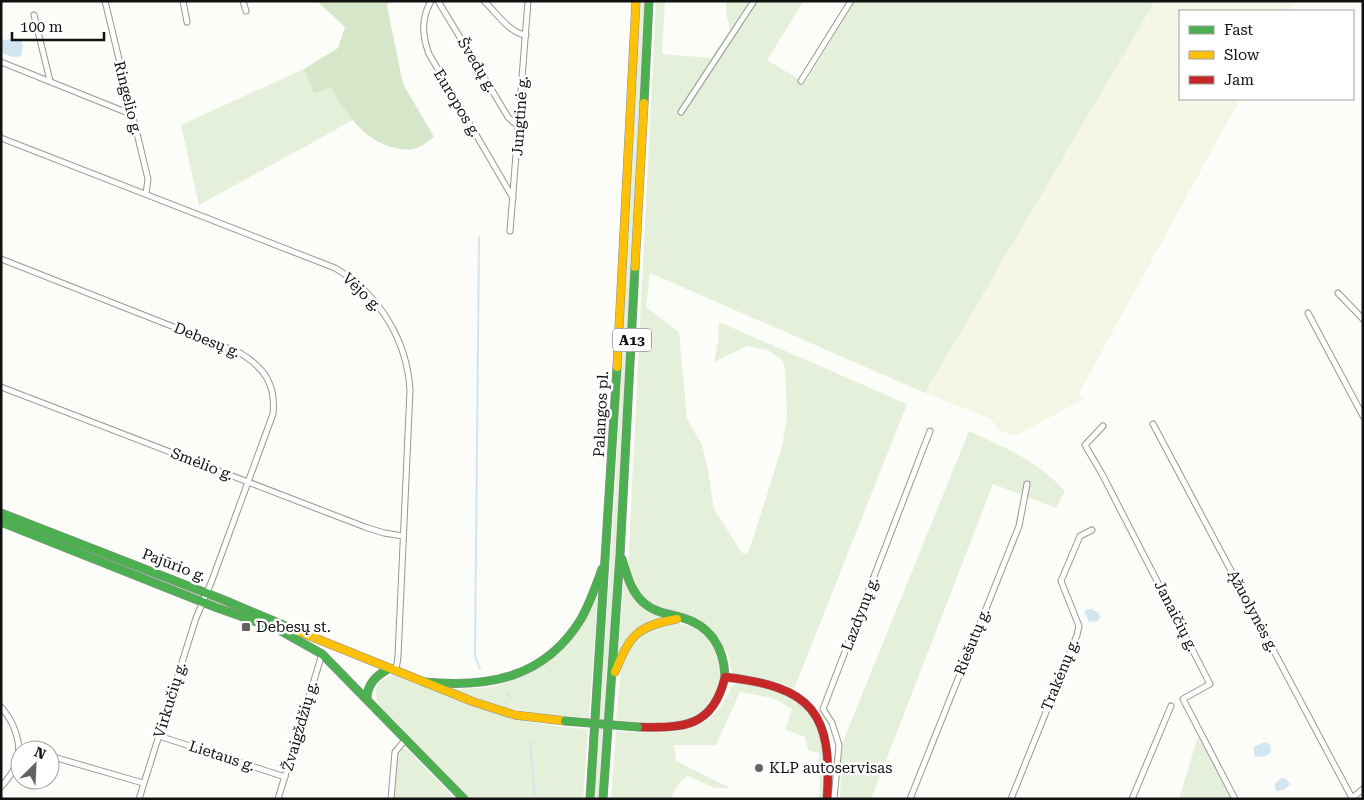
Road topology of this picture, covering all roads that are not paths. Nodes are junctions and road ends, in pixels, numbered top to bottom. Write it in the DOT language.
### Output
graph roads {
  1 [pos="105,1"];
  2 [pos="183,1"];
  3 [pos="243,1"];
  4 [pos="431,1"];
  5 [pos="438,1"];
  6 [pos="484,1"];
  7 [pos="528,1"];
  8 [pos="636,1"];
  9 [pos="649,1"];
  10 [pos="754,1"];
  11 [pos="851,1"];
  12 [pos="246,11"];
  13 [pos="34,15"];
  14 [pos="187,22"];
  15 [pos="526,35"];
  16 [pos="1,62"];
  17 [pos="50,81"];
  18 [pos="802,81"];
  19 [pos="681,112"];
  20 [pos="133,115"];
  21 [pos="520,124"];
  22 [pos="1,138"];
  23 [pos="146,194"];
  24 [pos="514,198"];
  25 [pos="510,231"];
  26 [pos="1,259"];
  27 [pos="1338,293"];
  28 [pos="1308,313"];
  29 [pos="1363,319"];
  30 [pos="1,387"];
  31 [pos="1363,416"];
  32 [pos="1153,424"];
  33 [pos="1102,426"];
  34 [pos="930,431"];
  35 [pos="248,482"];
  36 [pos="1027,484"];
  37 [pos="1,513"];
  38 [pos="1,522"];
  39 [pos="1092,530"];
  40 [pos="404,536"];
  41 [pos="620,555"];
  42 [pos="606,556"];
  43 [pos="206,593"];
  44 [pos="202,602"];
  45 [pos="680,618"];
  46 [pos="281,632"];
  47 [pos="334,647"];
  48 [pos="322,654"];
  49 [pos="391,670"];
  50 [pos="726,677"];
  51 [pos="612,680"];
  52 [pos="424,682"];
  53 [pos="367,699"];
  54 [pos="1172,706"];
  55 [pos="1,707"];
  56 [pos="159,736"];
  57 [pos="406,738"];
  58 [pos="19,740"];
  59 [pos="60,759"];
  60 [pos="10,775"];
  61 [pos="286,777"];
  62 [pos="143,783"];
  63 [pos="1,787"];
  64 [pos="1363,789"];
  65 [pos="139,799"];
  66 [pos="278,799"];
  67 [pos="390,799"];
  68 [pos="464,799"];
  69 [pos="590,799"];
  70 [pos="603,799"];
  71 [pos="826,799"];
  72 [pos="834,799"];
  73 [pos="910,799"];
  74 [pos="1011,799"];
  75 [pos="1132,799"];
  76 [pos="1236,799"];
  77 [pos="1351,799"];
  1 -- 20 [label="street, Ringelio g."];
  2 -- 14 [label="street"];
  3 -- 12 [label="street"];
  4 -- 24 [label="street, Europos g."];
  5 -- 21 [label="street, Švedų g."];
  6 -- 15 [label="street"];
  7 -- 15 [label="street, Jungtinė g."];
  8 -- 42 [label="main road, Palangos pl. / A13"];
  9 -- 41 [label="main road, Palangos pl. / A13"];
  10 -- 19 [label="street"];
  11 -- 18 [label="street"];
  13 -- 17 [label="street"];
  15 -- 21 [label="street, Jungtinė g."];
  16 -- 17 [label="street"];
  17 -- 20 [label="street"];
  20 -- 23 [label="street, Ringelio g."];
  21 -- 24 [label="street, Jungtinė g."];
  22 -- 23 [label="street, Vėjo g."];
  23 -- 40 [label="street, Vėjo g."];
  24 -- 25 [label="street, Jungtinė g."];
  26 -- 35 [label="street, Debesų g."];
  27 -- 29 [label="street"];
  28 -- 31 [label="street"];
  30 -- 35 [label="street, Smėlio g."];
  32 -- 77 [label="street, Ąžuolynės g."];
  33 -- 76 [label="street, Janaičių g."];
  34 -- 72 [label="street, Lazdynų g."];
  35 -- 40 [label="street, Smėlio g."];
  35 -- 43 [label="street, Debesų g."];
  36 -- 73 [label="street, Riešutų g."];
  37 -- 43 [label="main road, Pajūrio g."];
  38 -- 44 [label="main road, Pajūrio g."];
  39 -- 74 [label="street, Trakėnų g."];
  40 -- 49 [label="street, Vėjo g."];
  41 -- 45 [label="main road"];
  41 -- 51 [label="main road, Palangos pl. / A13"];
  42 -- 52 [label="main road"];
  42 -- 69 [label="main road, Palangos pl. / A13"];
  43 -- 44 [label="street, Debesų g."];
  43 -- 47 [label="main road, Pajūrio g."];
  44 -- 46 [label="main road, Pajūrio g."];
  44 -- 56 [label="street, Virkučių g."];
  45 -- 50 [label="main road"];
  45 -- 51 [label="main road"];
  46 -- 47 [label="main road, Pajūrio g."];
  46 -- 48 [label="main road"];
  47 -- 49 [label="main road, Pajūrio g."];
  48 -- 53 [label="main road"];
  48 -- 61 [label="street, Žvaigždžių g."];
  49 -- 52 [label="main road, Pajūrio g."];
  49 -- 53 [label="main road"];
  50 -- 52 [label="main road, bridge"];
  50 -- 71 [label="main road"];
  51 -- 70 [label="main road, Palangos pl. / A13"];
  53 -- 57 [label="main road"];
  54 -- 75 [label="street"];
  55 -- 58 [label="street"];
  56 -- 61 [label="street, Lietaus g."];
  56 -- 62 [label="street, Virkučių g."];
  57 -- 67 [label="street"];
  57 -- 68 [label="main road"];
  59 -- 62 [label="street"];
  60 -- 63 [label="street"];
  61 -- 66 [label="street, Žvaigždžių g."];
  62 -- 65 [label="street, Virkučių g."];
  64 -- 77 [label="street"];
}
